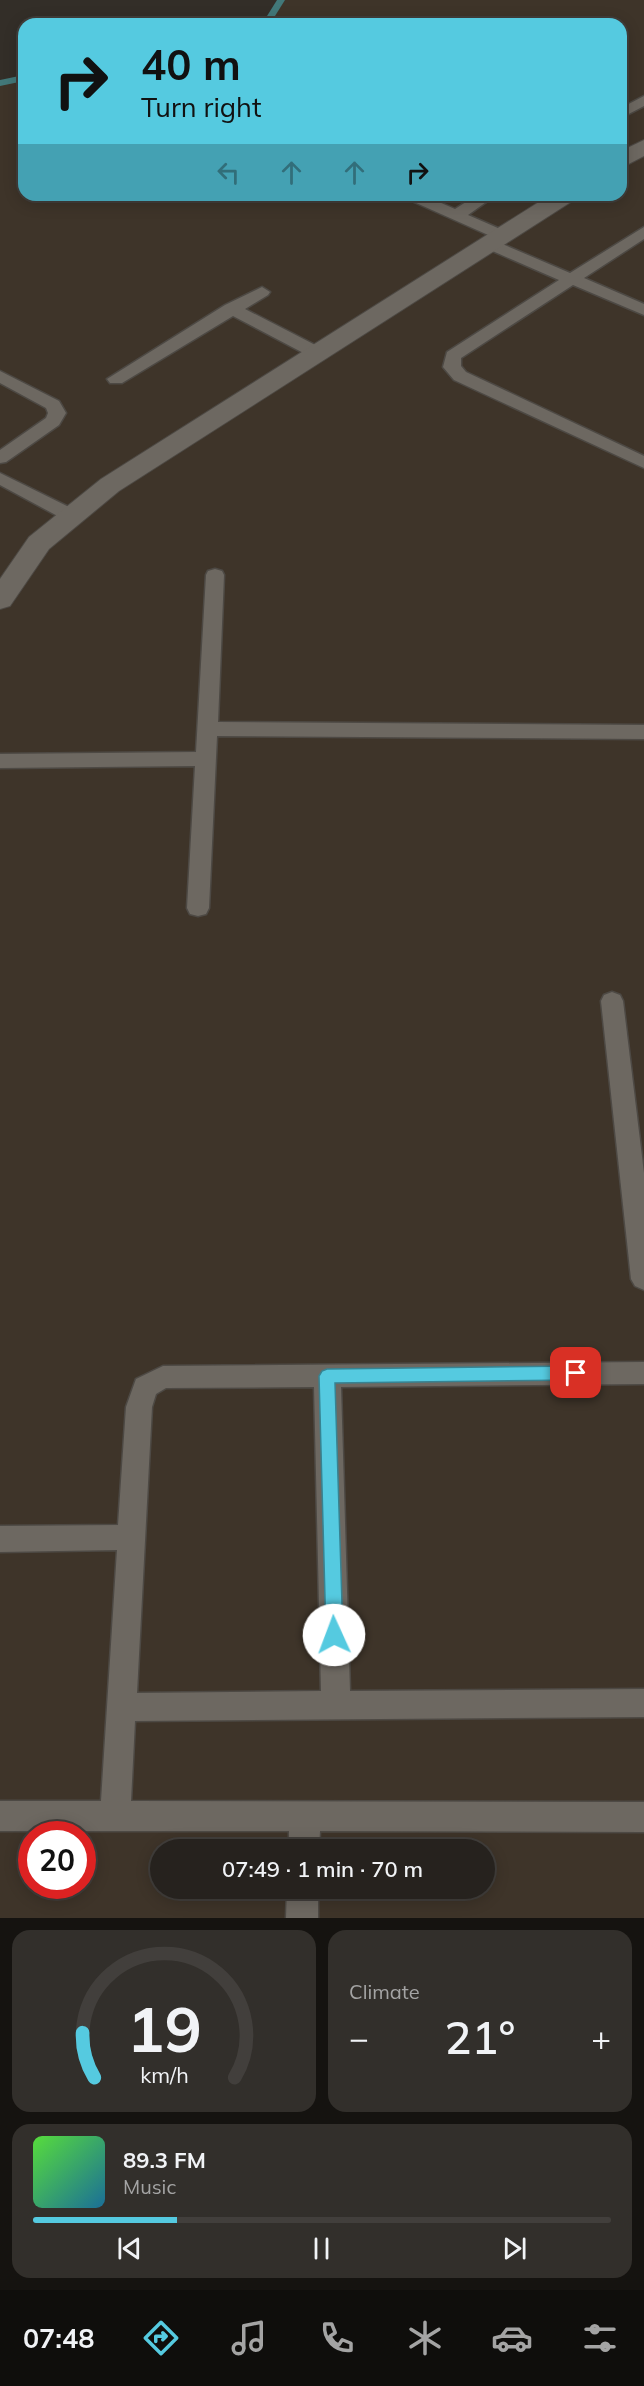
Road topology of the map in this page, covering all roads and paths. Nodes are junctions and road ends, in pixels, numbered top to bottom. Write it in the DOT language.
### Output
graph roads {
  1 [pos="644,100"];
  2 [pos="627,110"];
  3 [pos="644,147"];
  4 [pos="627,157"];
  5 [pos="424,201"];
  6 [pos="478,201"];
  7 [pos="556,201"];
  8 [pos="456,215"];
  9 [pos="644,232"];
  10 [pos="494,239"];
  11 [pos="570,279"];
  12 [pos="262,292"];
  13 [pos="231,309"];
  14 [pos="644,310"];
  15 [pos="317,353"];
  16 [pos="0,376"];
  17 [pos="116,379"];
  18 [pos="0,458"];
  19 [pos="644,463"];
  20 [pos="0,478"];
  21 [pos="72,516"];
  22 [pos="214,575"];
  23 [pos="1,598"];
  24 [pos="207,729"];
  25 [pos="644,732"];
  26 [pos="206,759"];
  27 [pos="0,761"];
  28 [pos="198,908"];
  29 [pos="612,1002"];
  30 [pos="644,1279"];
  31 [pos="644,1372"];
  32 [pos="327,1376"];
  33 [pos="131,1538"];
  34 [pos="0,1539"];
  35 [pos="644,1703"];
  36 [pos="336,1706"];
  37 [pos="121,1707"];
  38 [pos="0,1816"];
  39 [pos="305,1816"];
  40 [pos="115,1817"];
  41 [pos="644,1817"];
  42 [pos="304,1839"];
  43 [pos="303,1899"];
  44 [pos="302,1918"];
  1 -- 2 [label="lane"];
  3 -- 4 [label="street"];
  5 -- 8 [label="lane"];
  6 -- 8 [label="lane"];
  7 -- 10 [label="street"];
  8 -- 10 [label="lane"];
  9 -- 11 [label="lane"];
  10 -- 11 [label="lane"];
  10 -- 15 [label="street"];
  11 -- 14 [label="lane"];
  11 -- 19 [label="lane"];
  12 -- 13 [label="lane"];
  13 -- 15 [label="lane"];
  13 -- 17 [label="lane"];
  15 -- 21 [label="street"];
  16 -- 18 [label="lane"];
  20 -- 21 [label="lane"];
  21 -- 23 [label="street"];
  22 -- 24 [label="lane"];
  24 -- 25 [label="lane"];
  24 -- 26 [label="lane"];
  26 -- 27 [label="lane"];
  26 -- 28 [label="lane"];
  29 -- 30 [label="lane"];
  31 -- 32 [label="lane"];
  32 -- 33 [label="lane"];
  32 -- 36 [label="lane"];
  33 -- 34 [label="lane"];
  33 -- 37 [label="lane"];
  35 -- 36 [label="lane"];
  36 -- 37 [label="lane"];
  37 -- 40 [label="lane"];
  38 -- 40 [label="lane"];
  39 -- 40 [label="lane"];
  39 -- 41 [label="lane"];
  39 -- 42 [label="lane"];
  43 -- 44 [label="lane"];
}
